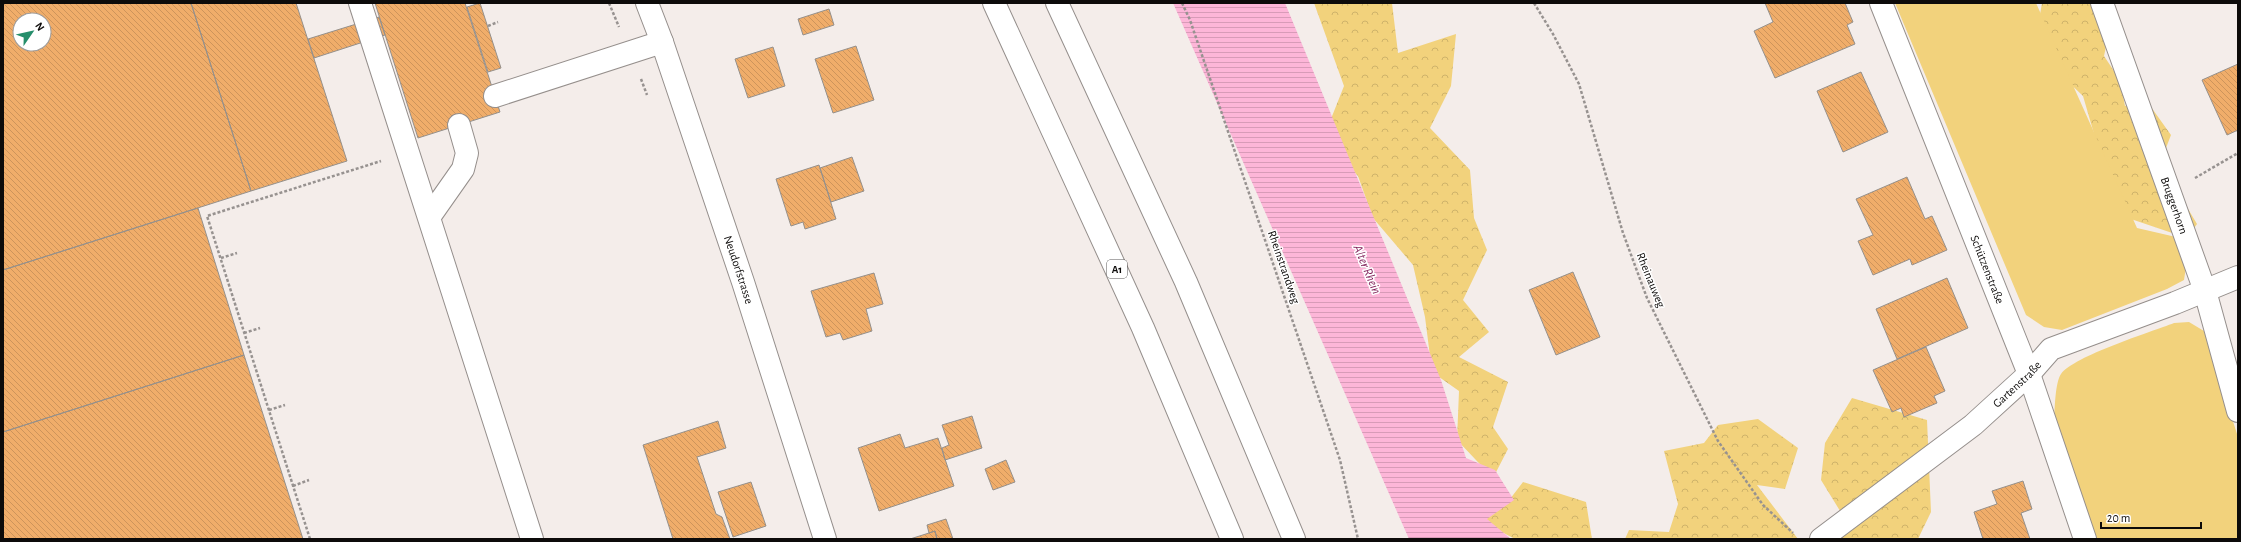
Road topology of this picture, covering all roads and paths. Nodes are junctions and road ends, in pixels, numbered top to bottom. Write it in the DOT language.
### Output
graph roads {
  1 [pos="360,3"];
  2 [pos="647,3"];
  3 [pos="994,3"];
  4 [pos="1057,3"];
  5 [pos="1182,3"];
  6 [pos="1534,3"];
  7 [pos="1881,3"];
  8 [pos="2102,3"];
  9 [pos="498,22"];
  10 [pos="488,26"];
  11 [pos="662,42"];
  12 [pos="495,96"];
  13 [pos="459,125"];
  14 [pos="2238,153"];
  15 [pos="385,159"];
  16 [pos="2170,193"];
  17 [pos="430,216"];
  18 [pos="237,253"];
  19 [pos="221,258"];
  20 [pos="2238,277"];
  21 [pos="2205,291"];
  22 [pos="260,328"];
  23 [pos="244,333"];
  24 [pos="2029,374"];
  25 [pos="285,405"];
  26 [pos="269,410"];
  27 [pos="2238,411"];
  28 [pos="309,480"];
  29 [pos="293,486"];
  30 [pos="1794,534"];
  31 [pos="310,539"];
  32 [pos="532,539"];
  33 [pos="825,539"];
  34 [pos="1232,539"];
  35 [pos="1294,539"];
  36 [pos="1358,539"];
  37 [pos="1821,539"];
  38 [pos="2085,539"];
  1 -- 17 [label="main road"];
  2 -- 11 [label="main road, Neudorfstrasse"];
  3 -- 34 [label="main road, A1"];
  4 -- 35 [label="main road"];
  5 -- 36 [label="path, Rheinstrandweg"];
  6 -- 30 [label="path, Rheinauweg"];
  7 -- 24 [label="main road, Schützenstraße"];
  8 -- 16 [label="main road, Bruggerhorn"];
  9 -- 10 [label="path"];
  11 -- 12 [label="main road"];
  11 -- 33 [label="main road, Neudorfstrasse"];
  13 -- 17 [label="main road"];
  14 -- 16 [label="path"];
  15 -- 19 [label="path"];
  16 -- 21 [label="main road, Bruggerhorn"];
  17 -- 32 [label="main road"];
  18 -- 19 [label="path"];
  19 -- 23 [label="path"];
  20 -- 21 [label="main road, Gartenstraße"];
  21 -- 24 [label="main road, Gartenstraße"];
  21 -- 27 [label="main road, Bruggerhorn"];
  22 -- 23 [label="path"];
  23 -- 26 [label="path"];
  24 -- 37 [label="main road, Gartenstraße"];
  24 -- 38 [label="main road, Schützenstraße"];
  25 -- 26 [label="path"];
  26 -- 29 [label="path"];
  28 -- 29 [label="path"];
  29 -- 31 [label="path"];
}
